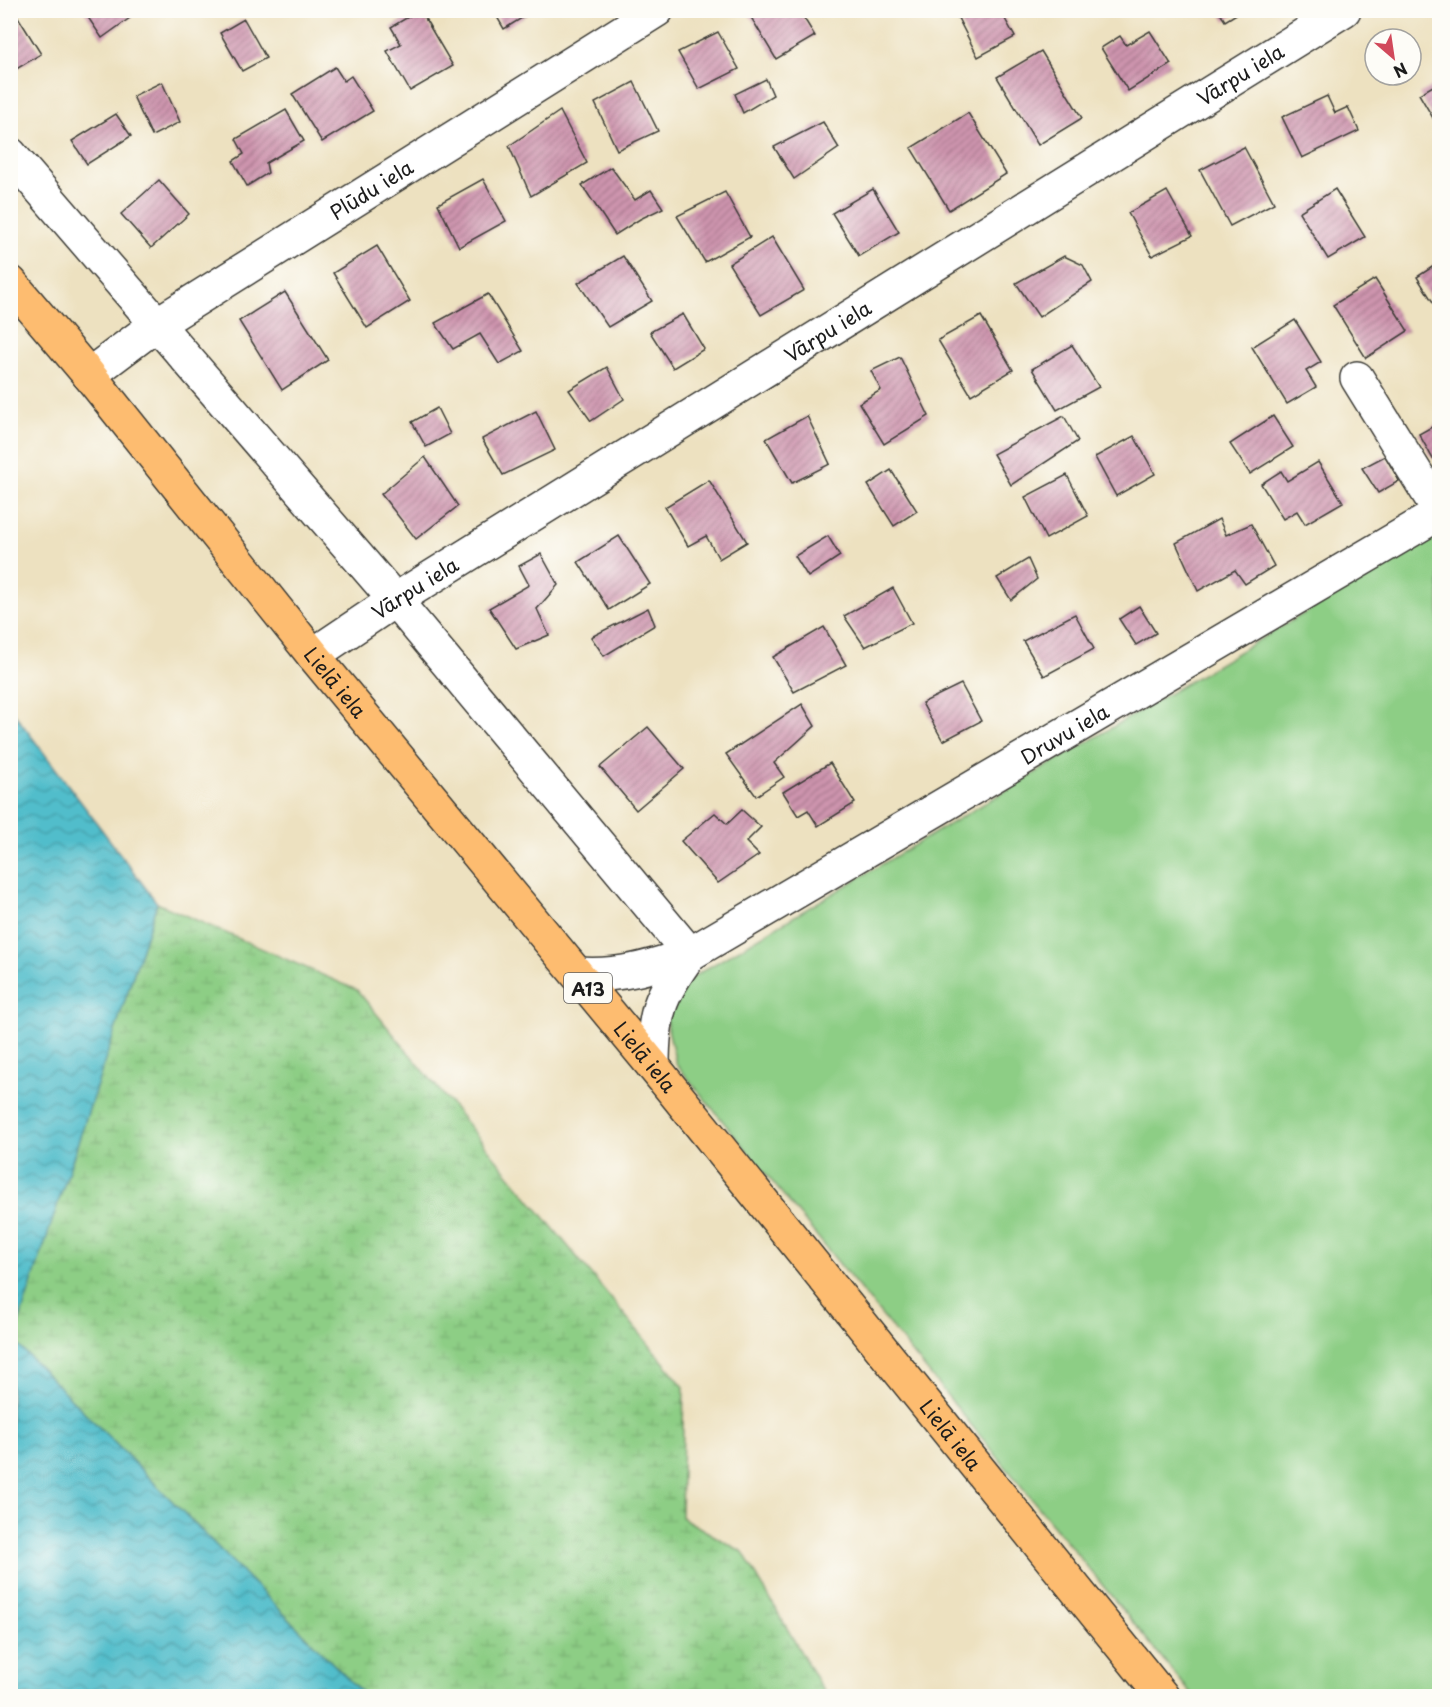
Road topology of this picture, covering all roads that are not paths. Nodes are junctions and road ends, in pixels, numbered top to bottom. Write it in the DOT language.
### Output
graph roads {
  1 [pos="657,10"];
  2 [pos="1344,10"];
  3 [pos="10,154"];
  4 [pos="10,282"];
  5 [pos="157,324"];
  6 [pos="89,375"];
  7 [pos="1357,378"];
  8 [pos="1440,512"];
  9 [pos="395,600"];
  10 [pos="313,655"];
  11 [pos="690,954"];
  12 [pos="578,974"];
  13 [pos="653,1066"];
  14 [pos="1162,1696"];
  1 -- 5 [label="street, Plūdu iela"];
  2 -- 9 [label="street, Vārpu iela"];
  3 -- 5 [label="street"];
  4 -- 6 [label="main road, Lielā iela / A13"];
  5 -- 6 [label="street, Plūdu iela"];
  5 -- 9 [label="street"];
  6 -- 10 [label="main road, Lielā iela / A13"];
  7 -- 8 [label="street"];
  8 -- 11 [label="street, Druvu iela"];
  9 -- 10 [label="street, Vārpu iela"];
  9 -- 11 [label="street"];
  10 -- 12 [label="main road, Lielā iela / A13"];
  11 -- 12 [label="street, Druvu iela"];
  11 -- 13 [label="street, Druvu iela"];
  12 -- 13 [label="main road, Lielā iela / A13"];
  13 -- 14 [label="main road, Lielā iela / A13"];
}
